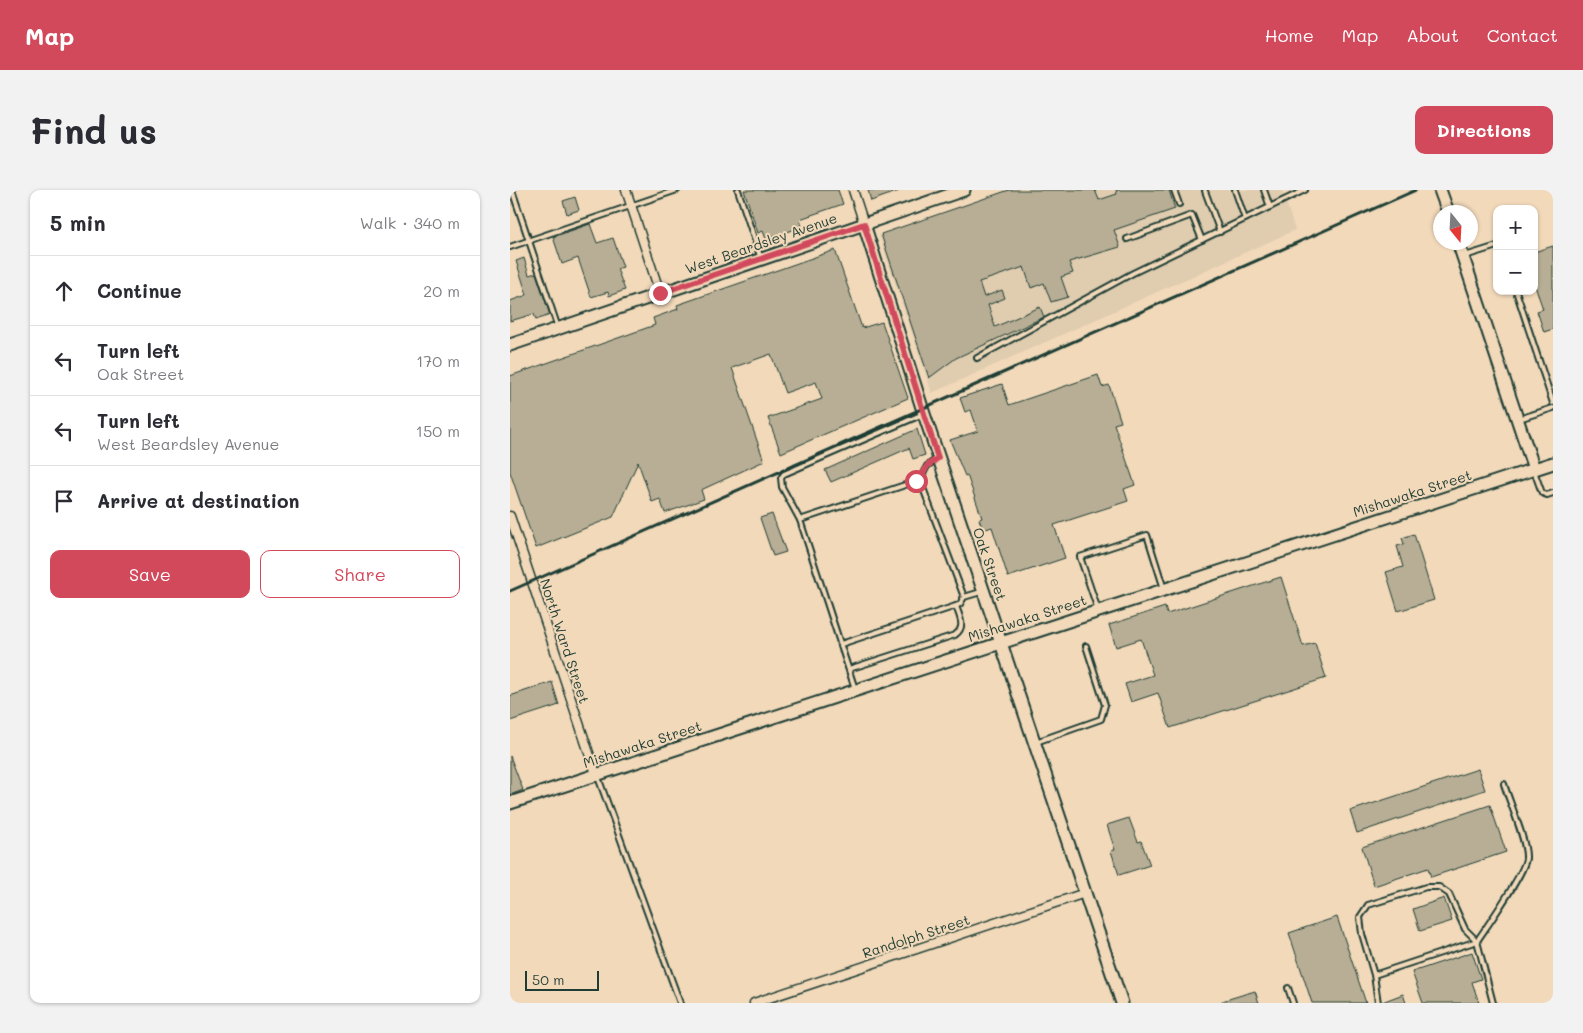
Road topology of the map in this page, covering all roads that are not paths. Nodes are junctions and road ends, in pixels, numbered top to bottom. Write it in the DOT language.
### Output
graph roads {
  1 [pos="512,190"];
  2 [pos="626,190"];
  3 [pos="677,190"];
  4 [pos="738,190"];
  5 [pos="853,190"];
  6 [pos="963,190"];
  7 [pos="1174,190"];
  8 [pos="1235,190"];
  9 [pos="1264,190"];
  10 [pos="1305,190"];
  11 [pos="1440,190"];
  12 [pos="1205,192"];
  13 [pos="1178,204"];
  14 [pos="1445,205"];
  15 [pos="631,206"];
  16 [pos="1270,207"];
  17 [pos="1245,219"];
  18 [pos="864,224"];
  19 [pos="1220,232"];
  20 [pos="1127,239"];
  21 [pos="529,240"];
  22 [pos="1202,240"];
  23 [pos="510,247"];
  24 [pos="1493,247"];
  25 [pos="1460,250"];
  26 [pos="1462,257"];
  27 [pos="761,259"];
  28 [pos="660,293"];
  29 [pos="1517,295"];
  30 [pos="558,328"];
  31 [pos="510,344"];
  32 [pos="977,358"];
  33 [pos="1553,403"];
  34 [pos="1553,408"];
  35 [pos="924,414"];
  36 [pos="1517,419"];
  37 [pos="938,458"];
  38 [pos="1553,463"];
  39 [pos="1534,469"];
  40 [pos="920,480"];
  41 [pos="1553,493"];
  42 [pos="510,516"];
  43 [pos="800,520"];
  44 [pos="1164,589"];
  45 [pos="983,591"];
  46 [pos="964,597"];
  47 [pos="956,606"];
  48 [pos="1098,610"];
  49 [pos="1000,642"];
  50 [pos="841,644"];
  51 [pos="1086,646"];
  52 [pos="850,669"];
  53 [pos="855,689"];
  54 [pos="1034,743"];
  55 [pos="596,774"];
  56 [pos="1504,784"];
  57 [pos="510,803"];
  58 [pos="1084,893"];
  59 [pos="1477,941"];
  60 [pos="1374,975"];
  61 [pos="1288,988"];
  62 [pos="680,1003"];
  63 [pos="754,1003"];
  64 [pos="1122,1003"];
  65 [pos="1293,1003"];
  66 [pos="1378,1003"];
  67 [pos="1492,1003"];
  1 -- 21 [label="lane"];
  2 -- 15 [label="street"];
  3 -- 15 [label="lane"];
  4 -- 27 [label="lane"];
  5 -- 18 [label="street, Oak Street"];
  6 -- 18 [label="street, West Beardsley Avenue"];
  7 -- 13 [label="lane"];
  8 -- 17 [label="lane"];
  9 -- 16 [label="lane"];
  10 -- 16 [label="lane"];
  11 -- 14 [label="street"];
  12 -- 19 [label="lane"];
  15 -- 21 [label="lane"];
  15 -- 28 [label="street"];
  16 -- 17 [label="lane"];
  17 -- 19 [label="lane"];
  18 -- 27 [label="street, West Beardsley Avenue"];
  18 -- 35 [label="street, Oak Street"];
  19 -- 22 [label="lane"];
  20 -- 22 [label="lane"];
  21 -- 23 [label="lane"];
  21 -- 30 [label="lane"];
  22 -- 32 [label="lane"];
  24 -- 26 [label="lane"];
  25 -- 26 [label="street"];
  26 -- 36 [label="street"];
  27 -- 28 [label="street, West Beardsley Avenue"];
  28 -- 30 [label="street, West Beardsley Avenue"];
  29 -- 33 [label="lane"];
  30 -- 31 [label="street, West Beardsley Avenue"];
  34 -- 36 [label="lane"];
  35 -- 37 [label="street, Oak Street"];
  35 -- 43 [label="lane"];
  36 -- 39 [label="street"];
  37 -- 40 [label="lane"];
  37 -- 45 [label="street, Oak Street"];
  38 -- 39 [label="street, Mishawaka Street"];
  39 -- 41 [label="lane"];
  39 -- 44 [label="street, Mishawaka Street"];
  40 -- 43 [label="lane"];
  40 -- 46 [label="lane"];
  42 -- 55 [label="street, North Ward Street"];
  43 -- 50 [label="lane"];
  44 -- 48 [label="street, Mishawaka Street"];
  44 -- 48 [label="lane"];
  45 -- 46 [label="lane"];
  45 -- 49 [label="street, Oak Street"];
  46 -- 47 [label="lane"];
  47 -- 50 [label="lane"];
  47 -- 52 [label="lane"];
  48 -- 49 [label="street, Mishawaka Street"];
  49 -- 53 [label="street, Mishawaka Street"];
  49 -- 54 [label="street, Oak Street"];
  50 -- 52 [label="lane"];
  51 -- 54 [label="lane"];
  52 -- 53 [label="lane"];
  53 -- 55 [label="street, Mishawaka Street"];
  54 -- 58 [label="street, Oak Street"];
  55 -- 57 [label="street, Mishawaka Street"];
  55 -- 62 [label="lane"];
  56 -- 59 [label="lane"];
  58 -- 63 [label="street, Randolph Street"];
  58 -- 64 [label="street, Oak Street"];
  59 -- 60 [label="lane"];
  59 -- 60 [label="lane"];
  59 -- 67 [label="lane"];
  60 -- 66 [label="lane"];
  61 -- 65 [label="lane"];
}
